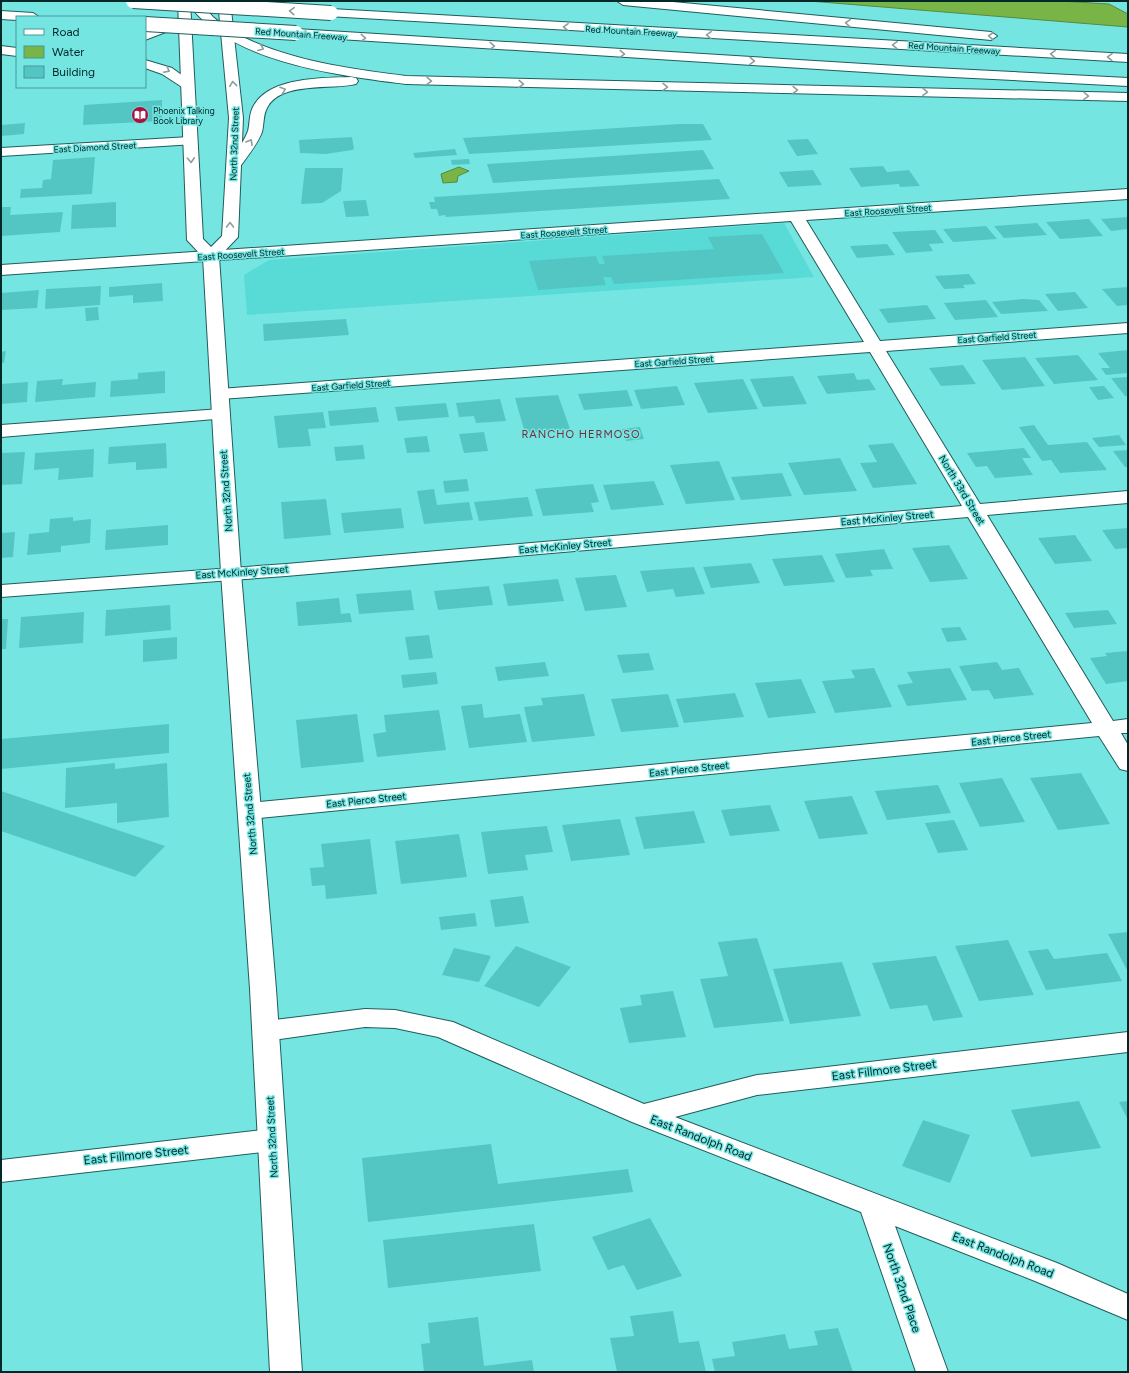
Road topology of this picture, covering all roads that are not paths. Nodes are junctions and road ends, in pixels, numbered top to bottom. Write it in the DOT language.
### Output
graph roads {
  1 [pos="133,1"];
  2 [pos="170,1"];
  3 [pos="243,1"];
  4 [pos="623,1"];
  5 [pos="222,3"];
  6 [pos="192,14"];
  7 [pos="1,15"];
  8 [pos="17,16"];
  9 [pos="146,24"];
  10 [pos="226,31"];
  11 [pos="146,36"];
  12 [pos="1001,37"];
  13 [pos="1047,41"];
  14 [pos="1128,47"];
  15 [pos="1,50"];
  16 [pos="229,50"];
  17 [pos="16,51"];
  18 [pos="1128,58"];
  19 [pos="146,64"];
  20 [pos="406,80"];
  21 [pos="1128,82"];
  22 [pos="186,84"];
  23 [pos="1128,97"];
  24 [pos="190,141"];
  25 [pos="1,152"];
  26 [pos="234,165"];
  27 [pos="1128,194"];
  28 [pos="796,216"];
  29 [pos="211,256"];
  30 [pos="1,270"];
  31 [pos="1128,328"];
  32 [pos="875,346"];
  33 [pos="220,404"];
  34 [pos="1,430"];
  35 [pos="1128,497"];
  36 [pos="973,510"];
  37 [pos="231,573"];
  38 [pos="1,591"];
  39 [pos="1117,727"];
  40 [pos="1128,764"];
  41 [pos="250,811"];
  42 [pos="266,1031"];
  43 [pos="1128,1042"];
  44 [pos="642,1115"];
  45 [pos="272,1140"];
  46 [pos="1,1171"];
  47 [pos="873,1205"];
  48 [pos="1128,1307"];
  49 [pos="286,1372"];
  50 [pos="932,1372"];
  18 -- 1 [label="main road, Red Mountain Freeway, one-way, bridge"];
  2 -- 6 [label="main road"];
  3 -- 5 [label="main road"];
  12 -- 4 [label="main road, one-way"];
  5 -- 6 [label="main road"];
  5 -- 10 [label="main road, North 32nd Street"];
  6 -- 10 [label="main road"];
  6 -- 11 [label="main road"];
  6 -- 16 [label="main road"];
  6 -- 22 [label="main road"];
  7 -- 8 [label="main road"];
  9 -- 21 [label="main road, Red Mountain Freeway, one-way, bridge"];
  10 -- 16 [label="main road, North 32nd Street"];
  10 -- 20 [label="main road, one-way"];
  13 -- 14 [label="main road"];
  15 -- 17 [label="main road"];
  26 -- 16 [label="main road, North 32nd Street, one-way"];
  19 -- 22 [label="main road, one-way"];
  20 -- 23 [label="main road, one-way"];
  26 -- 20 [label="main road, one-way"];
  22 -- 24 [label="main road"];
  24 -- 25 [label="main road, East Diamond Street"];
  24 -- 29 [label="main road, one-way"];
  29 -- 26 [label="main road, North 32nd Street, one-way"];
  27 -- 28 [label="main road, East Roosevelt Street"];
  28 -- 29 [label="main road, East Roosevelt Street"];
  28 -- 32 [label="main road, North 33rd Street"];
  29 -- 30 [label="main road, East Roosevelt Street"];
  29 -- 33 [label="main road, North 32nd Street"];
  31 -- 32 [label="main road, East Garfield Street"];
  32 -- 33 [label="main road, East Garfield Street"];
  32 -- 36 [label="main road, North 33rd Street"];
  33 -- 34 [label="main road, East Garfield Street"];
  33 -- 37 [label="main road, North 32nd Street"];
  35 -- 36 [label="main road, East McKinley Street"];
  36 -- 37 [label="main road, East McKinley Street"];
  36 -- 39 [label="main road, North 33rd Street"];
  37 -- 38 [label="main road, East McKinley Street"];
  37 -- 41 [label="main road, North 32nd Street"];
  39 -- 40 [label="main road, North 33rd Street"];
  39 -- 41 [label="main road, East Pierce Street"];
  41 -- 42 [label="main road, North 32nd Street"];
  42 -- 44 [label="main road, East Randolph Road"];
  42 -- 45 [label="main road, North 32nd Street"];
  43 -- 44 [label="main road, East Fillmore Street"];
  44 -- 47 [label="main road, East Randolph Road"];
  45 -- 46 [label="main road, East Fillmore Street"];
  45 -- 49 [label="main road, North 32nd Street"];
  47 -- 48 [label="main road, East Randolph Road"];
  47 -- 50 [label="main road, North 32nd Place"];
}
